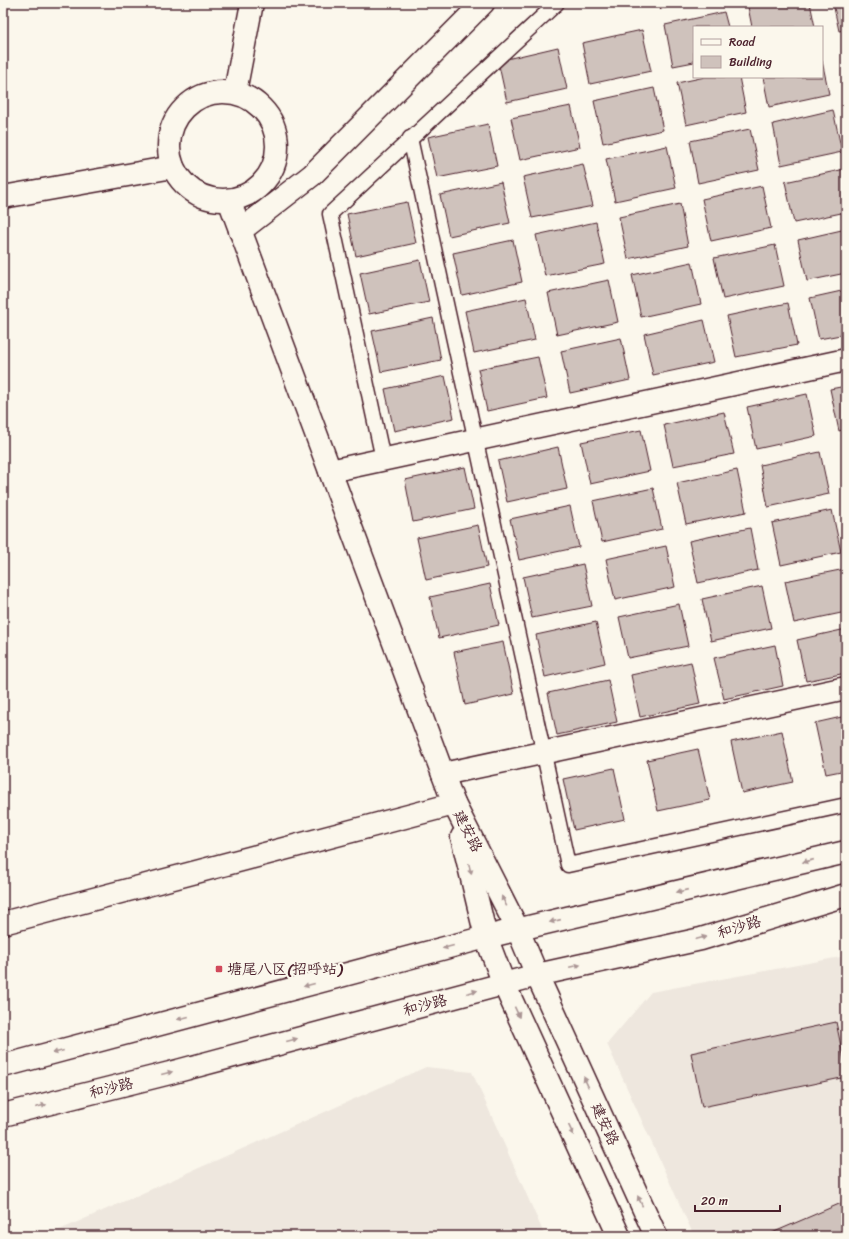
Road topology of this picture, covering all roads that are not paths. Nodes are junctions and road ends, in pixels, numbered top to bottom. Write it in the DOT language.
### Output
graph roads {
  1 [pos="252,3"];
  2 [pos="483,3"];
  3 [pos="557,3"];
  4 [pos="235,92"];
  5 [pos="410,138"];
  6 [pos="173,167"];
  7 [pos="3,197"];
  8 [pos="229,200"];
  9 [pos="240,231"];
  10 [pos="846,360"];
  11 [pos="476,439"];
  12 [pos="383,459"];
  13 [pos="330,471"];
  14 [pos="846,688"];
  15 [pos="544,752"];
  16 [pos="443,774"];
  17 [pos="454,804"];
  18 [pos="846,805"];
  19 [pos="846,852"];
  20 [pos="846,895"];
  21 [pos="3,923"];
  22 [pos="518,930"];
  23 [pos="486,937"];
  24 [pos="536,975"];
  25 [pos="504,984"];
  26 [pos="3,1066"];
  27 [pos="3,1115"];
  28 [pos="619,1236"];
  29 [pos="656,1236"];
  1 -- 4 [label="street"];
  2 -- 9 [label="street"];
  3 -- 5 [label="lane"];
  4 -- 6 [label="street"];
  4 -- 8 [label="street"];
  5 -- 11 [label="lane"];
  5 -- 12 [label="lane"];
  6 -- 7 [label="street"];
  6 -- 8 [label="street"];
  8 -- 9 [label="street"];
  9 -- 13 [label="street"];
  10 -- 11 [label="street"];
  11 -- 12 [label="street"];
  11 -- 15 [label="lane"];
  12 -- 13 [label="street"];
  13 -- 16 [label="street"];
  14 -- 15 [label="street"];
  15 -- 16 [label="street"];
  15 -- 18 [label="lane"];
  16 -- 17 [label="street"];
  17 -- 21 [label="street"];
  22 -- 17 [label="street, 建安路, one-way"];
  17 -- 23 [label="street, 建安路, one-way"];
  19 -- 22 [label="street, one-way"];
  24 -- 20 [label="street, 和沙路, one-way"];
  22 -- 23 [label="street"];
  22 -- 24 [label="street, 建安路"];
  23 -- 25 [label="street, 建安路"];
  23 -- 26 [label="street, one-way"];
  24 -- 25 [label="street, 和沙路"];
  29 -- 24 [label="street, 建安路, one-way"];
  27 -- 25 [label="street, 和沙路, one-way"];
  25 -- 28 [label="street, 建安路, one-way"];
}
